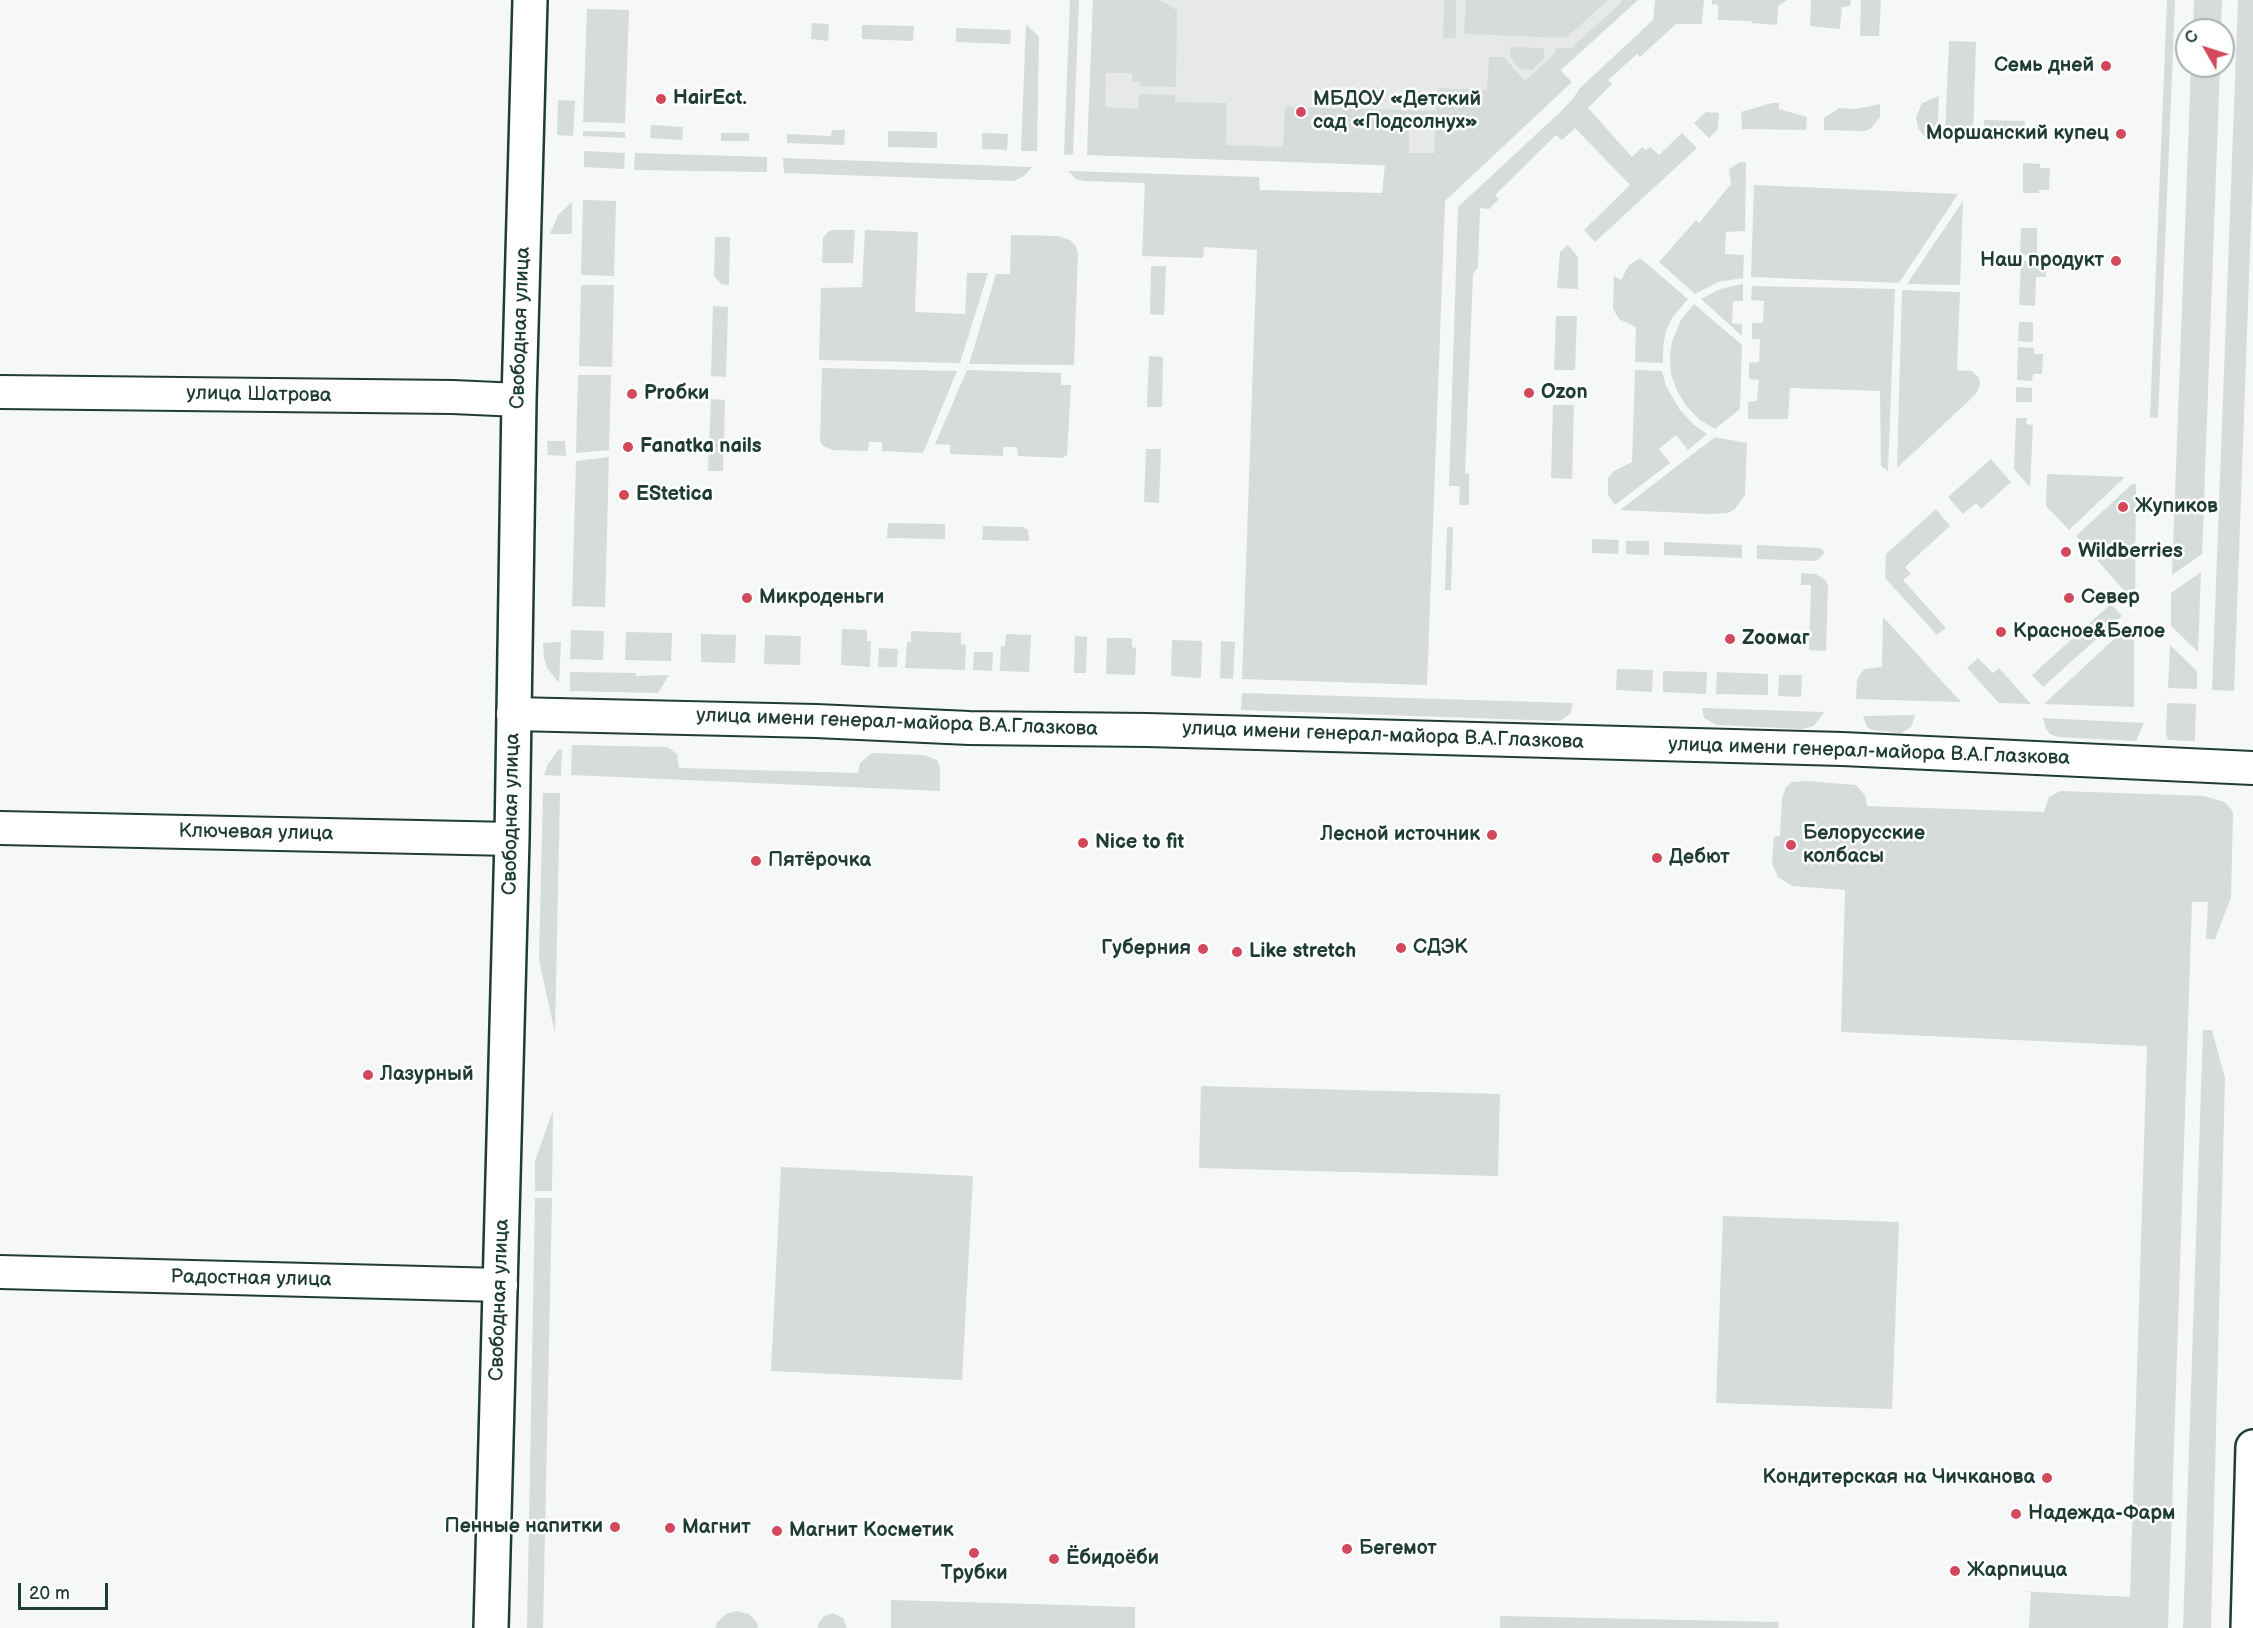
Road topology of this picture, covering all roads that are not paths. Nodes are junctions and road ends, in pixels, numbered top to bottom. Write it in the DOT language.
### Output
graph roads {
  1 [pos="530,0"];
  2 [pos="0,393"];
  3 [pos="519,399"];
  4 [pos="513,714"];
  5 [pos="2253,768"];
  6 [pos="0,828"];
  7 [pos="512,839"];
  8 [pos="0,1272"];
  9 [pos="501,1285"];
  10 [pos="2253,1447"];
  11 [pos="491,1628"];
  12 [pos="2248,1628"];
  1 -- 3 [label="main road, Свободная улица"];
  2 -- 3 [label="street, улица Шатрова"];
  3 -- 4 [label="main road, Свободная улица"];
  4 -- 5 [label="street, улица имени генерал-майора В.А.Глазкова"];
  4 -- 7 [label="main road, Свободная улица"];
  6 -- 7 [label="street, Ключевая улица"];
  7 -- 9 [label="main road, Свободная улица"];
  8 -- 9 [label="street, Радостная улица"];
  9 -- 11 [label="main road, Свободная улица"];
  10 -- 12 [label="main road"];
}
